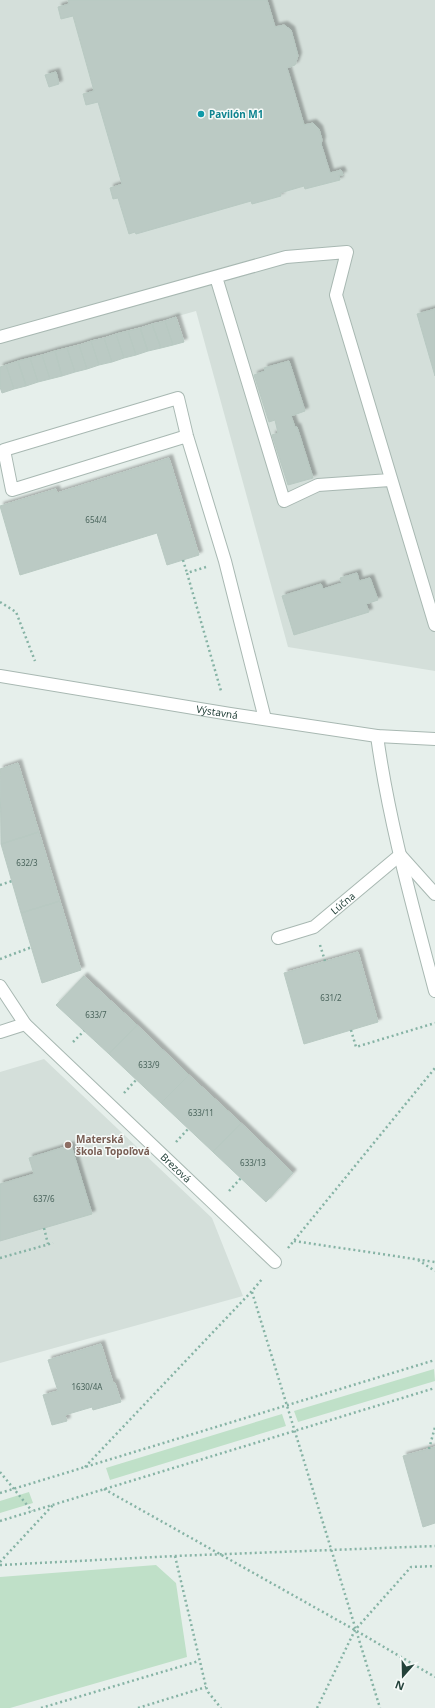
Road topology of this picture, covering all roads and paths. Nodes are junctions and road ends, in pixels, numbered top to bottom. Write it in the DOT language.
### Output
graph roads {
  1 [pos="216,277"];
  2 [pos="0,337"];
  3 [pos="187,436"];
  4 [pos="390,480"];
  5 [pos="183,560"];
  6 [pos="225,561"];
  7 [pos="187,573"];
  8 [pos="0,602"];
  9 [pos="435,625"];
  10 [pos="35,661"];
  11 [pos="0,676"];
  12 [pos="221,691"];
  13 [pos="265,719"];
  14 [pos="377,736"];
  15 [pos="435,739"];
  16 [pos="400,855"];
  17 [pos="12,881"];
  18 [pos="0,885"];
  19 [pos="435,894"];
  20 [pos="278,938"];
  21 [pos="32,947"];
  22 [pos="0,958"];
  23 [pos="0,986"];
  24 [pos="435,991"];
  25 [pos="435,1023"];
  26 [pos="25,1024"];
  27 [pos="351,1030"];
  28 [pos="0,1032"];
  29 [pos="435,1068"];
  30 [pos="44,1228"];
  31 [pos="53,1243"];
  32 [pos="48,1244"];
  33 [pos="0,1258"];
  34 [pos="416,1259"];
  35 [pos="275,1262"];
  36 [pos="435,1262"];
  37 [pos="435,1271"];
  38 [pos="252,1291"];
  39 [pos="435,1360"];
  40 [pos="435,1388"];
  41 [pos="287,1406"];
  42 [pos="435,1427"];
  43 [pos="294,1431"];
  44 [pos="429,1448"];
  45 [pos="86,1467"];
  46 [pos="0,1472"];
  47 [pos="14,1489"];
  48 [pos="104,1489"];
  49 [pos="0,1493"];
  50 [pos="53,1504"];
  51 [pos="32,1511"];
  52 [pos="0,1521"];
  53 [pos="435,1546"];
  54 [pos="331,1550"];
  55 [pos="219,1554"];
  56 [pos="175,1556"];
  57 [pos="0,1562"];
  58 [pos="0,1565"];
  59 [pos="435,1566"];
  60 [pos="355,1630"];
  61 [pos="199,1661"];
  62 [pos="435,1677"];
  63 [pos="206,1687"];
  64 [pos="41,1708"];
  65 [pos="138,1708"];
  66 [pos="221,1708"];
  67 [pos="317,1708"];
  68 [pos="380,1708"];
  1 -- 2 [label="street"];
  1 -- 4 [label="street"];
  1 -- 4 [label="street"];
  3 -- 3 [label="street"];
  3 -- 6 [label="street"];
  4 -- 9 [label="street"];
  5 -- 7 [label="path"];
  6 -- 7 [label="path"];
  6 -- 13 [label="street"];
  7 -- 12 [label="path"];
  8 -- 10 [label="path"];
  11 -- 13 [label="street, Výstavná"];
  13 -- 14 [label="street, Výstavná"];
  14 -- 15 [label="street, Výstavná"];
  14 -- 16 [label="street"];
  16 -- 19 [label="street"];
  16 -- 20 [label="street, Lúčna"];
  16 -- 24 [label="street"];
  17 -- 18 [label="path"];
  21 -- 22 [label="path"];
  23 -- 26 [label="street, Brezová"];
  25 -- 27 [label="path"];
  26 -- 28 [label="street"];
  26 -- 35 [label="street, Brezová"];
  29 -- 34 [label="path"];
  30 -- 32 [label="path"];
  31 -- 32 [label="path"];
  32 -- 33 [label="path"];
  34 -- 36 [label="path"];
  34 -- 37 [label="path"];
  35 -- 38 [label="path"];
  38 -- 41 [label="path"];
  38 -- 45 [label="path"];
  39 -- 41 [label="path"];
  40 -- 43 [label="path"];
  41 -- 43 [label="path"];
  41 -- 45 [label="path"];
  42 -- 44 [label="path"];
  43 -- 48 [label="path"];
  43 -- 54 [label="path"];
  45 -- 47 [label="path"];
  46 -- 47 [label="path"];
  47 -- 49 [label="path"];
  47 -- 51 [label="path"];
  48 -- 50 [label="path"];
  48 -- 55 [label="path"];
  50 -- 51 [label="path"];
  50 -- 57 [label="path"];
  51 -- 52 [label="path"];
  53 -- 54 [label="path"];
  54 -- 55 [label="path"];
  54 -- 60 [label="path"];
  55 -- 56 [label="path"];
  55 -- 60 [label="path"];
  56 -- 58 [label="path"];
  56 -- 61 [label="path"];
  59 -- 60 [label="path"];
  60 -- 62 [label="path"];
  60 -- 67 [label="path"];
  60 -- 68 [label="path"];
  61 -- 63 [label="path"];
  61 -- 64 [label="path"];
  63 -- 65 [label="path"];
  63 -- 66 [label="path"];
}
